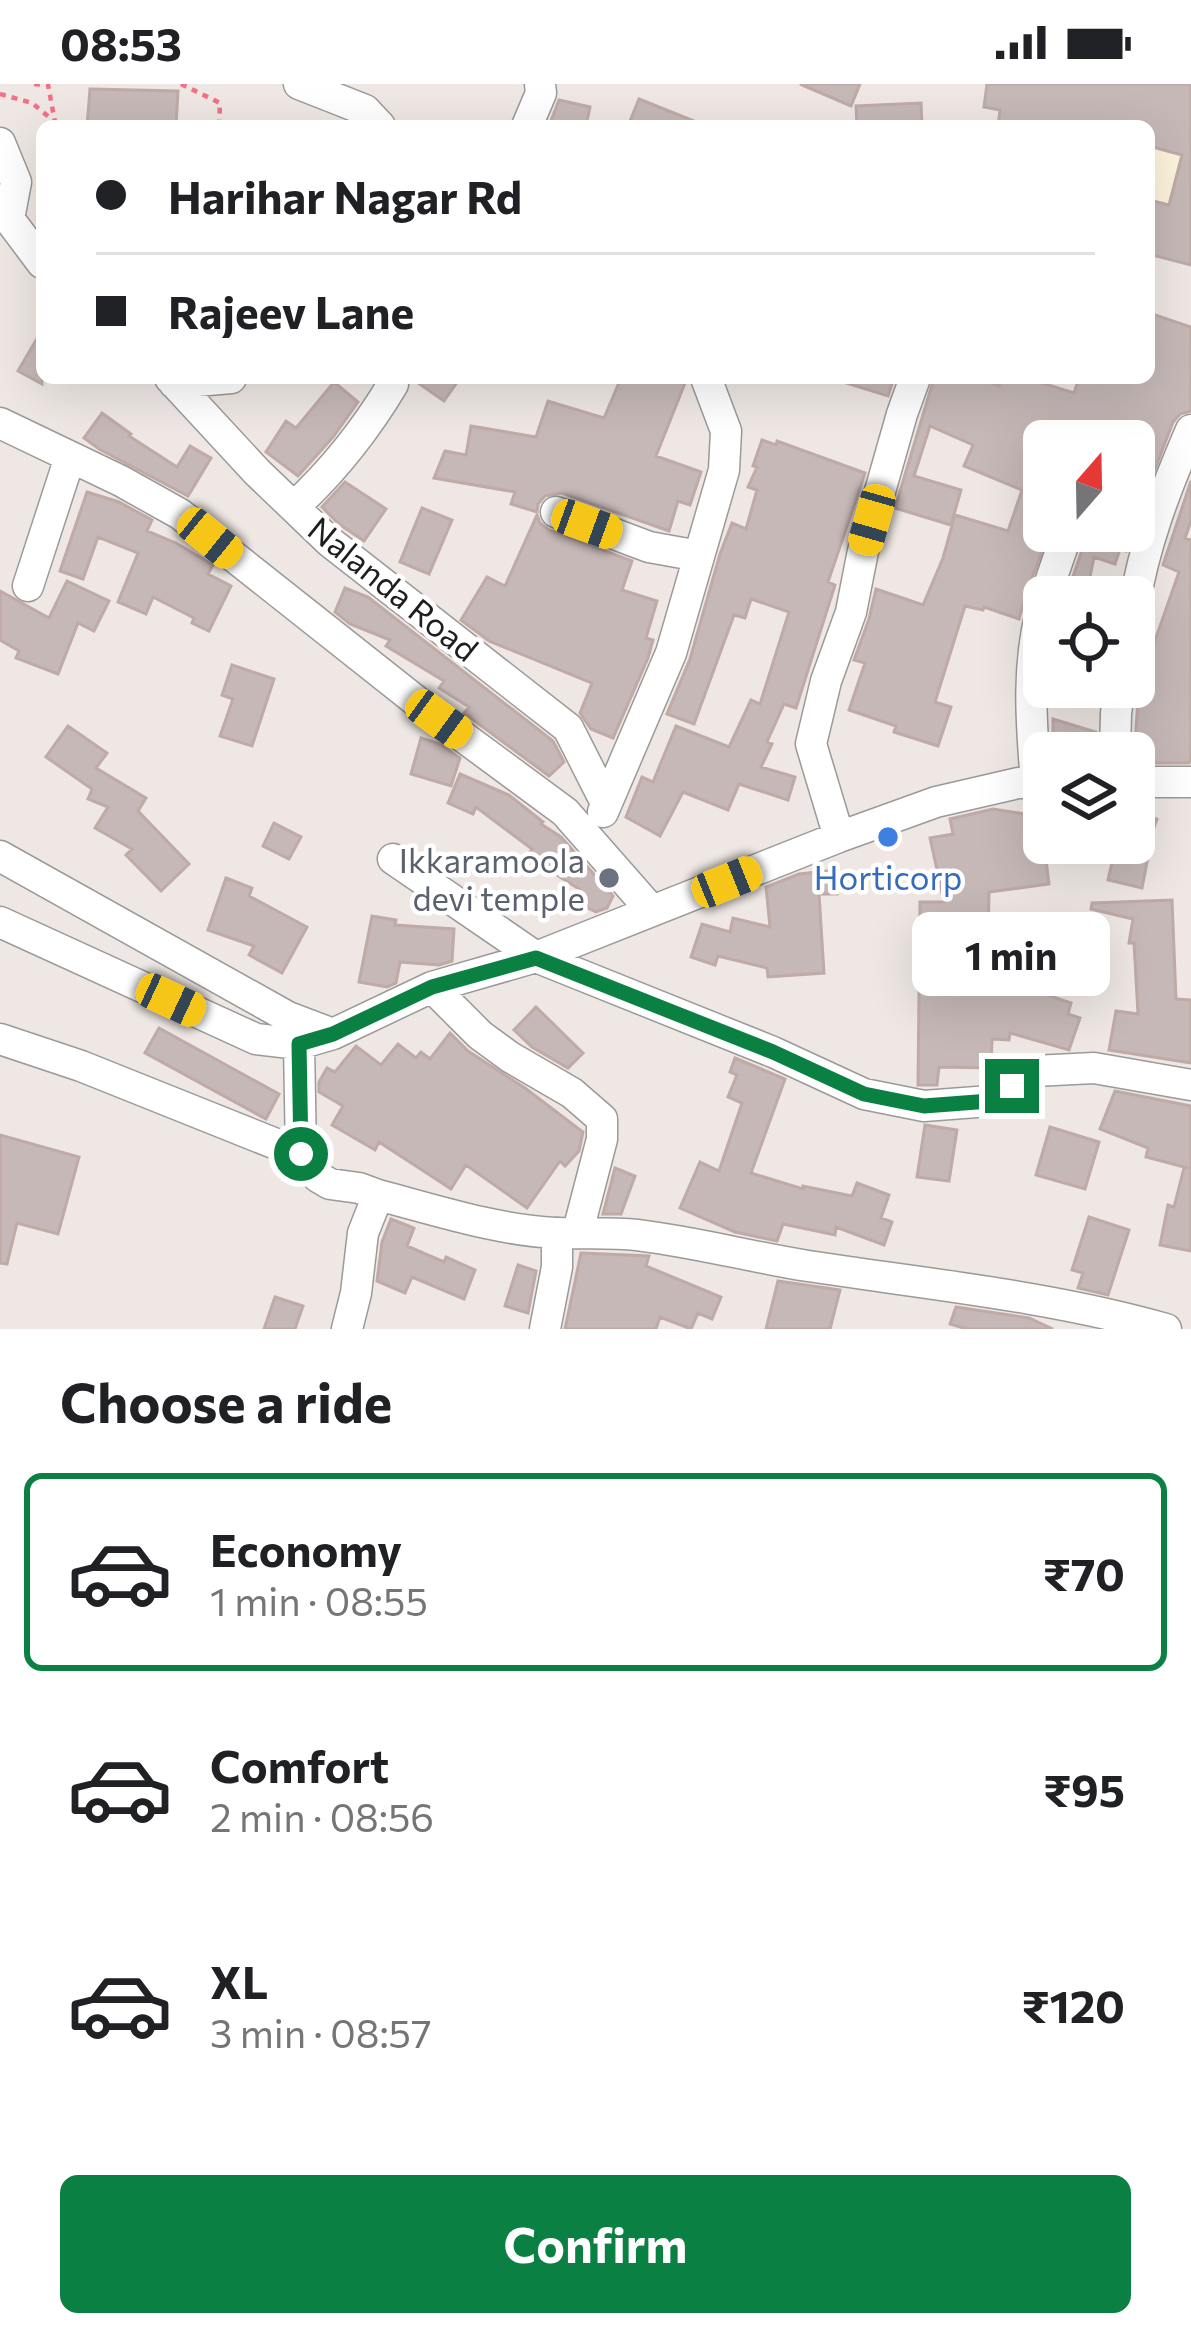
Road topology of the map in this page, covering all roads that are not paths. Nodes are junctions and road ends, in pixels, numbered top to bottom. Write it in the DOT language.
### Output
graph roads {
  1 [pos="299,84"];
  2 [pos="540,84"];
  3 [pos="374,120"];
  4 [pos="530,120"];
  5 [pos="0,143"];
  6 [pos="36,255"];
  7 [pos="175,384"];
  8 [pos="393,384"];
  9 [pos="708,384"];
  10 [pos="913,384"];
  11 [pos="0,423"];
  12 [pos="1191,430"];
  13 [pos="70,457"];
  14 [pos="293,507"];
  15 [pos="556,512"];
  16 [pos="699,556"];
  17 [pos="1139,576"];
  18 [pos="28,586"];
  19 [pos="1155,782"];
  20 [pos="1191,782"];
  21 [pos="1023,783"];
  22 [pos="606,803"];
  23 [pos="839,837"];
  24 [pos="592,840"];
  25 [pos="0,856"];
  26 [pos="393,859"];
  27 [pos="652,911"];
  28 [pos="0,922"];
  29 [pos="536,958"];
  30 [pos="432,987"];
  31 [pos="333,1034"];
  32 [pos="0,1039"];
  33 [pos="299,1044"];
  34 [pos="1191,1085"];
  35 [pos="301,1154"];
  36 [pos="378,1195"];
  37 [pos="568,1232"];
  38 [pos="353,1325"];
  39 [pos="545,1329"];
  40 [pos="1166,1329"];
  1 -- 3 [label="street"];
  2 -- 4 [label="street"];
  5 -- 6 [label="street"];
  7 -- 14 [label="street, Nalanda Road"];
  8 -- 14 [label="street"];
  9 -- 16 [label="street"];
  10 -- 23 [label="street"];
  11 -- 13 [label="street"];
  12 -- 17 [label="street"];
  13 -- 18 [label="street"];
  13 -- 24 [label="street"];
  14 -- 22 [label="street, Nalanda Road"];
  15 -- 16 [label="street"];
  16 -- 22 [label="street"];
  19 -- 20 [label="street"];
  21 -- 23 [label="street"];
  22 -- 24 [label="street"];
  23 -- 27 [label="street"];
  24 -- 27 [label="street"];
  25 -- 31 [label="street"];
  26 -- 29 [label="street"];
  27 -- 29 [label="street"];
  28 -- 33 [label="street"];
  29 -- 30 [label="street"];
  29 -- 34 [label="street"];
  30 -- 31 [label="street"];
  30 -- 37 [label="street"];
  31 -- 33 [label="street"];
  32 -- 35 [label="street"];
  33 -- 35 [label="street"];
  35 -- 36 [label="street"];
  36 -- 37 [label="street"];
  36 -- 38 [label="street"];
  37 -- 39 [label="street"];
  37 -- 40 [label="street"];
}
